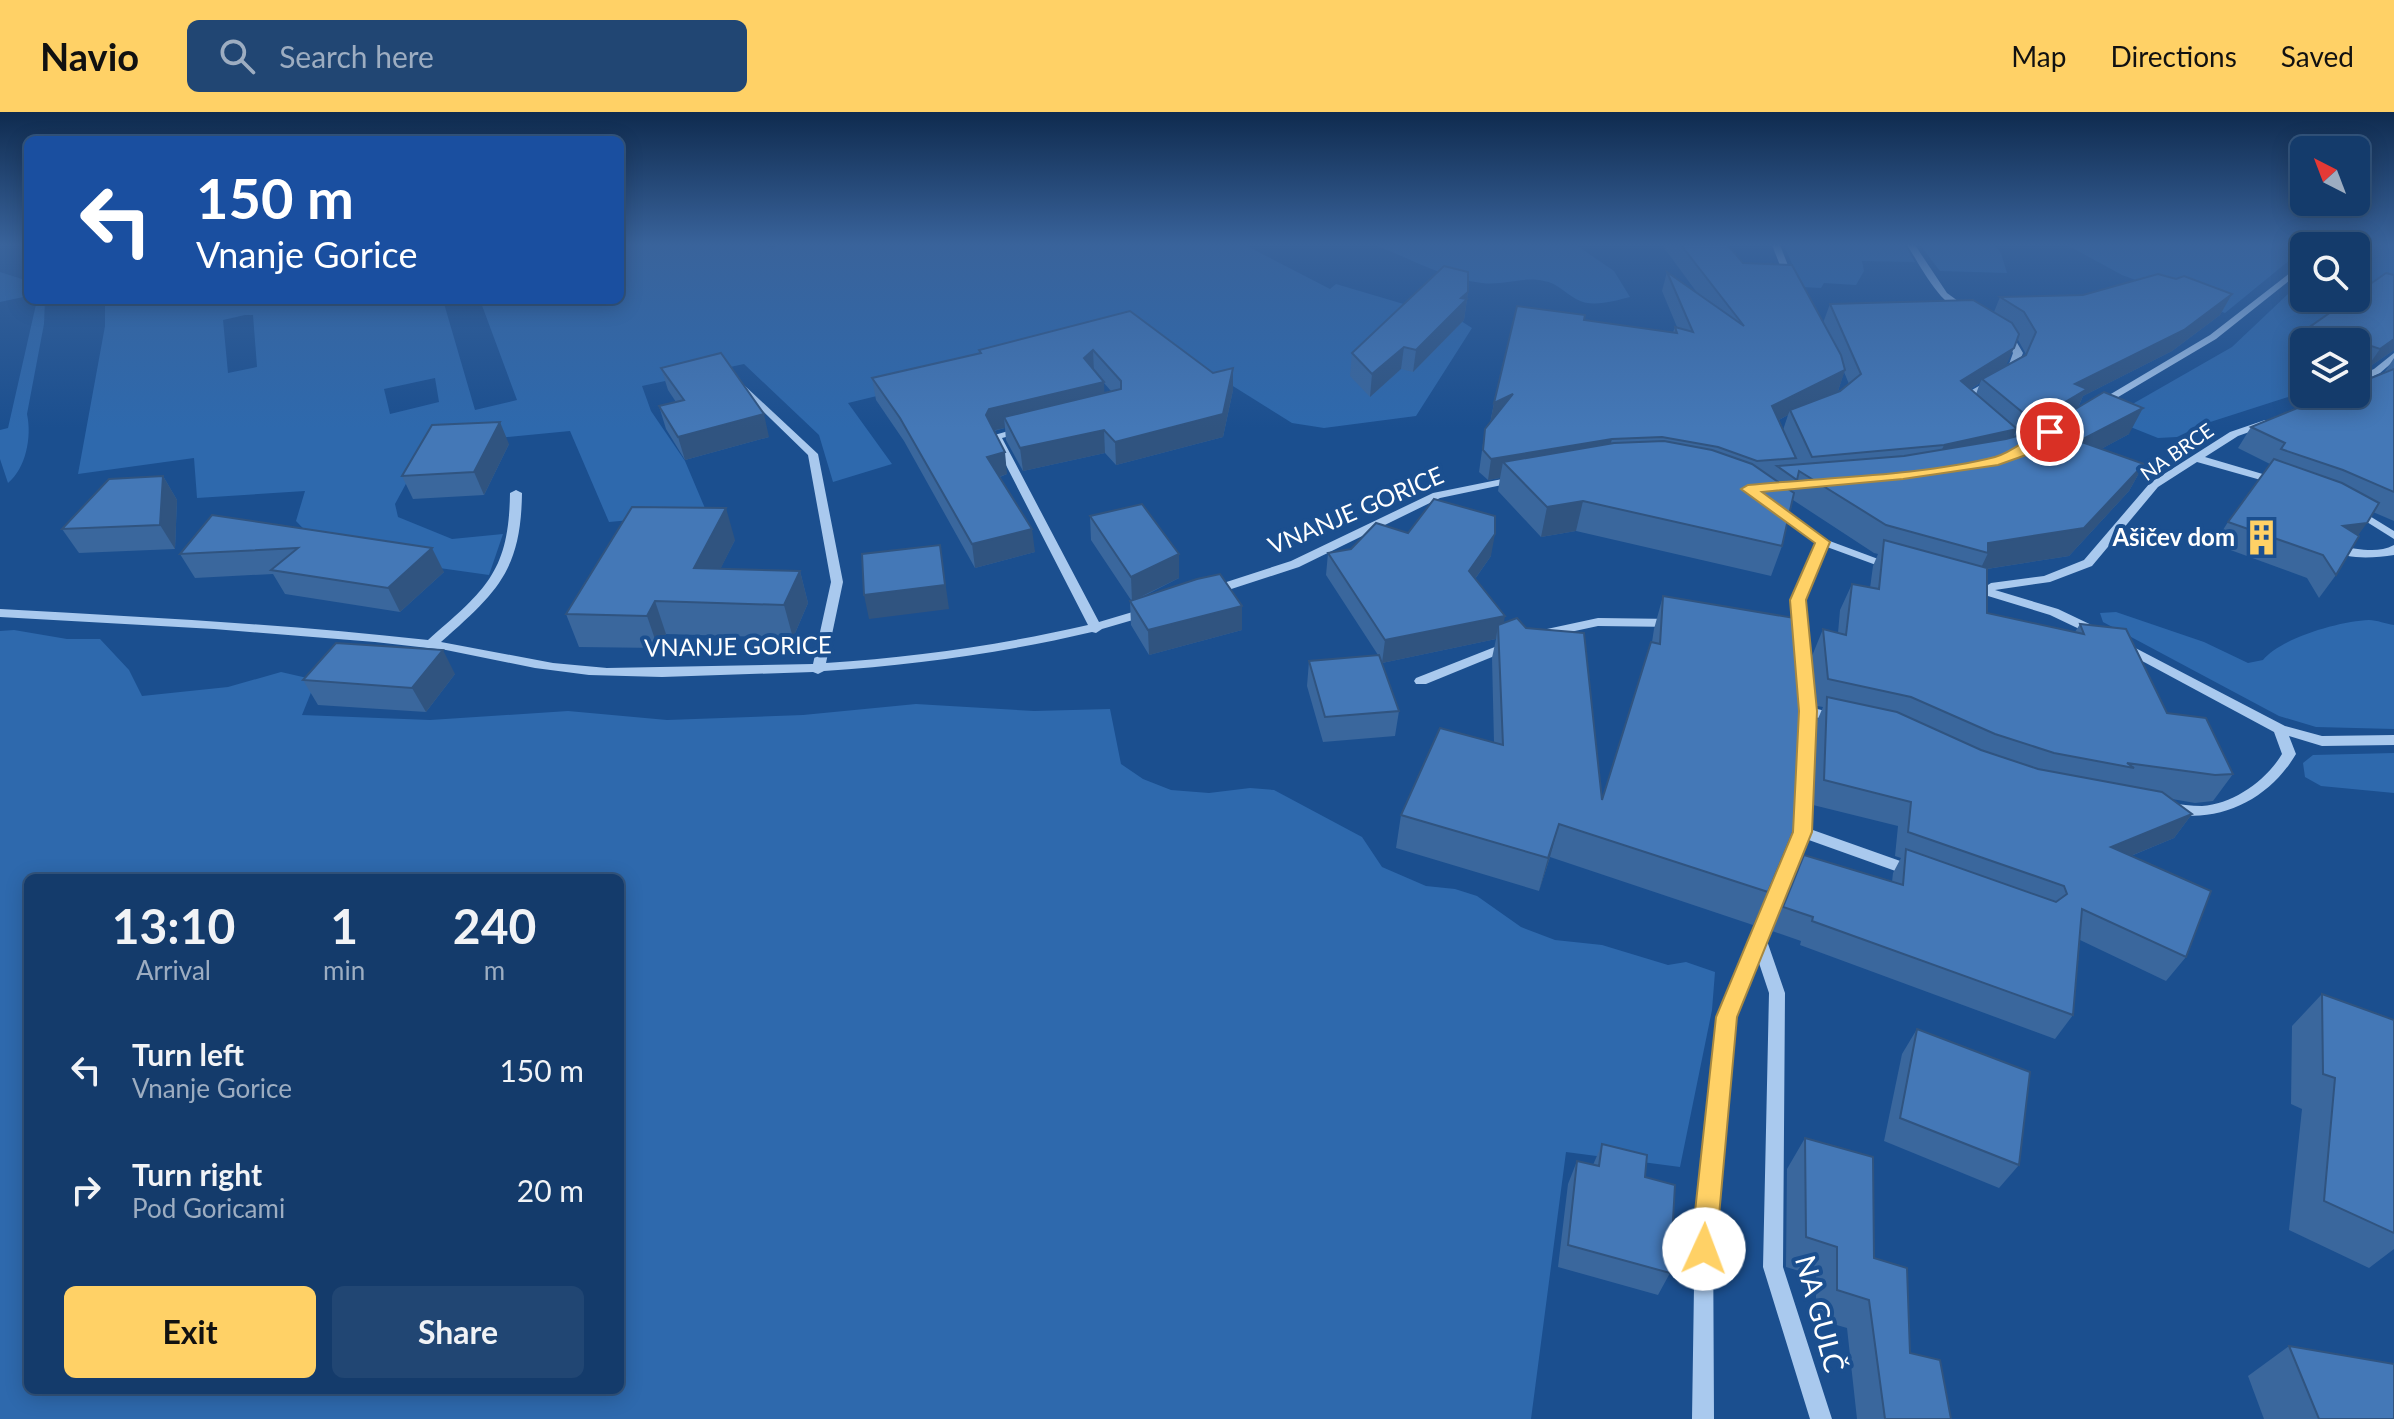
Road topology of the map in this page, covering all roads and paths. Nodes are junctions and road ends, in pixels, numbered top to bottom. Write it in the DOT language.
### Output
graph roads {
  1 [pos="1961,306"];
  2 [pos="2252,306"];
  3 [pos="1981,319"];
  4 [pos="1993,325"];
  5 [pos="2394,356"];
  6 [pos="2370,374"];
  7 [pos="744,388"];
  8 [pos="2302,408"];
  9 [pos="2088,410"];
  10 [pos="1970,411"];
  11 [pos="2296,411"];
  12 [pos="2272,421"];
  13 [pos="1041,425"];
  14 [pos="2195,458"];
  15 [pos="1532,477"];
  16 [pos="2287,485"];
  17 [pos="516,493"];
  18 [pos="1759,496"];
  19 [pos="2340,504"];
  20 [pos="2394,536"];
  21 [pos="1823,542"];
  22 [pos="2394,548"];
  23 [pos="2336,550"];
  24 [pos="1907,571"];
  25 [pos="1195,596"];
  26 [pos="1167,606"];
  27 [pos="0,613"];
  28 [pos="1691,626"];
  29 [pos="1096,629"];
  30 [pos="1798,642"];
  31 [pos="431,644"];
  32 [pos="818,670"];
  33 [pos="1421,681"];
  34 [pos="1861,723"];
  35 [pos="2280,729"];
  36 [pos="2394,740"];
  37 [pos="2160,807"];
  38 [pos="1802,832"];
  39 [pos="1936,880"];
  40 [pos="1758,937"];
  41 [pos="1703,1419"];
  42 [pos="1821,1419"];
  1 -- 3 [label="street"];
  2 -- 9 [label="street"];
  4 -- 10 [label="street"];
  5 -- 6 [label="street"];
  7 -- 32 [label="street"];
  8 -- 11 [label="street"];
  12 -- 14 [label="street, NA BRCE"];
  13 -- 29 [label="street"];
  14 -- 16 [label="street"];
  14 -- 35 [label="street, NA BRCE"];
  15 -- 25 [label="street, VNANJE GORICE"];
  17 -- 31 [label="street"];
  18 -- 21 [label="street"];
  19 -- 20 [label="street"];
  21 -- 24 [label="street"];
  21 -- 30 [label="street"];
  22 -- 23 [label="street"];
  26 -- 29 [label="street, VNANJE GORICE"];
  27 -- 31 [label="street, VNANJE GORICE"];
  28 -- 33 [label="street"];
  29 -- 32 [label="street, VNANJE GORICE"];
  31 -- 32 [label="street, VNANJE GORICE"];
  34 -- 38 [label="street"];
  35 -- 36 [label="street"];
  35 -- 37 [label="street"];
  38 -- 39 [label="street"];
  38 -- 40 [label="street"];
  40 -- 41 [label="street"];
  40 -- 42 [label="street, NA GULČ"];
}
